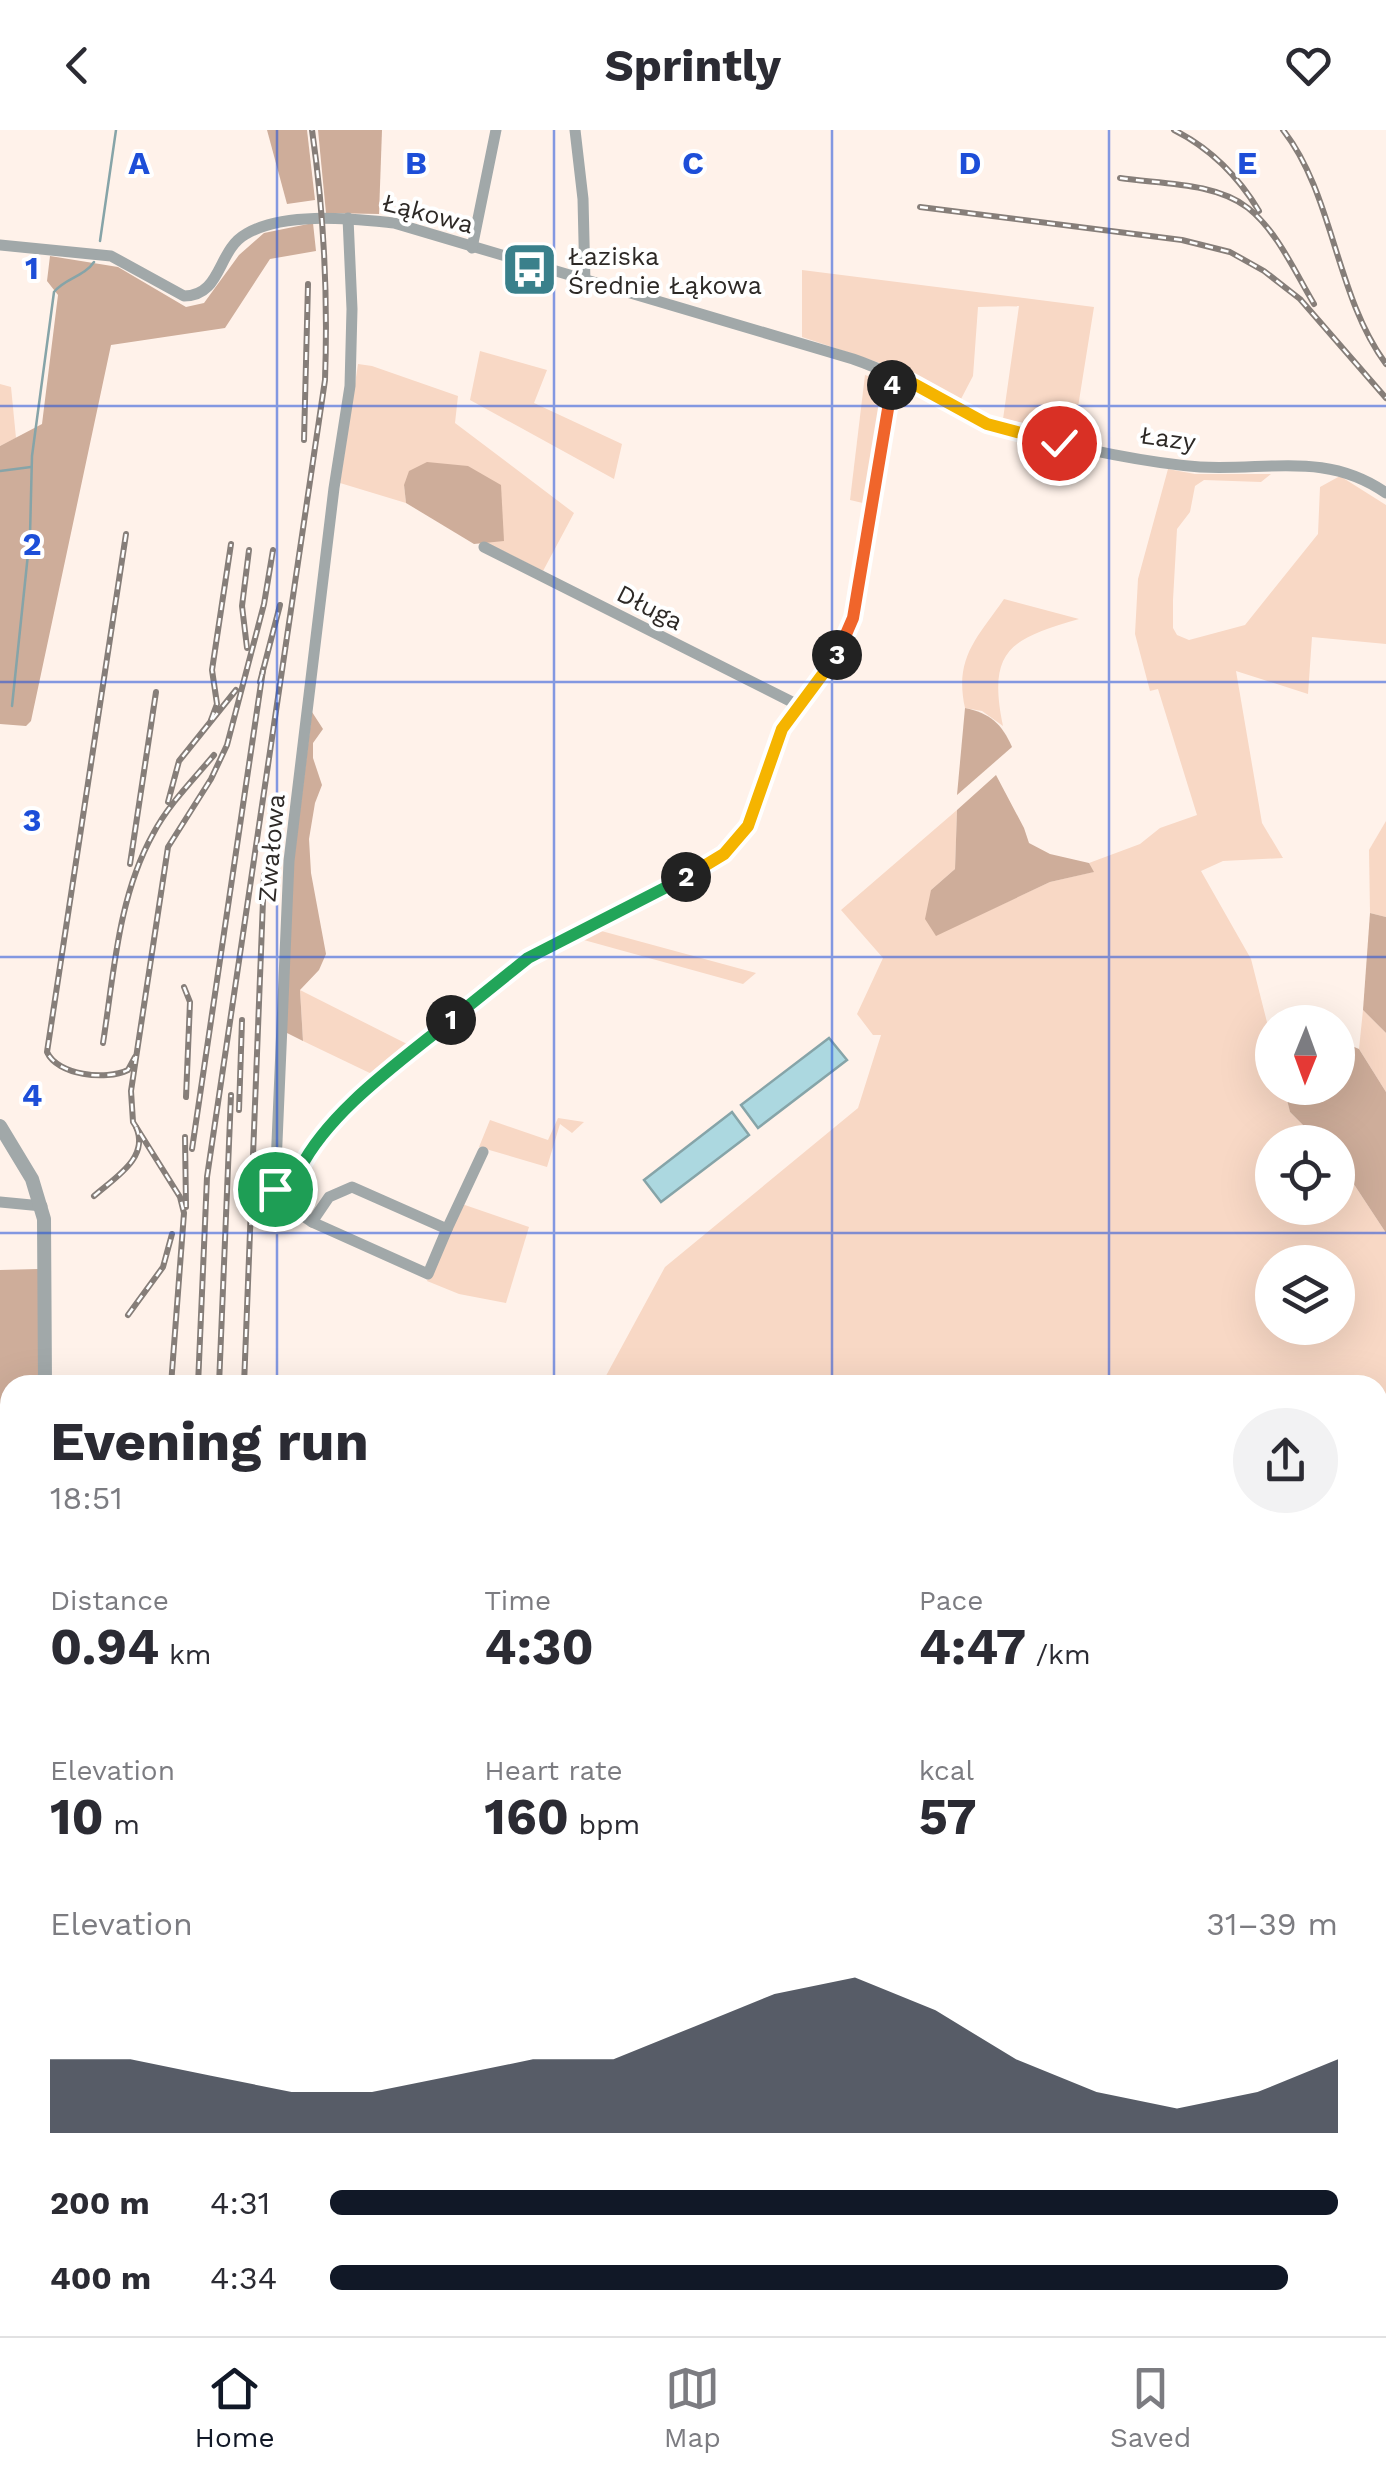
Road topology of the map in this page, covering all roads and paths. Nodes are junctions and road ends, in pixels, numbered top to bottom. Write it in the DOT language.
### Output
graph roads {
  1 [pos="496,130"];
  2 [pos="576,130"];
  3 [pos="348,218"];
  4 [pos="0,245"];
  5 [pos="472,248"];
  6 [pos="585,282"];
  7 [pos="894,373"];
  8 [pos="1386,494"];
  9 [pos="484,547"];
  10 [pos="798,706"];
  11 [pos="0,1126"];
  12 [pos="484,1152"];
  13 [pos="0,1202"];
  14 [pos="42,1206"];
  15 [pos="289,1207"];
  16 [pos="312,1222"];
  17 [pos="447,1229"];
  18 [pos="45,1375"];
  1 -- 5 [label="street"];
  2 -- 6 [label="street"];
  3 -- 4 [label="street, Łąkowa"];
  3 -- 5 [label="street, Łąkowa"];
  3 -- 15 [label="street, Zwałowa"];
  5 -- 6 [label="street, Łąkowa"];
  6 -- 7 [label="street, Łąkowa"];
  7 -- 8 [label="street, Łazy"];
  7 -- 10 [label="street"];
  9 -- 10 [label="street, Długa"];
  10 -- 15 [label="street"];
  11 -- 14 [label="street"];
  12 -- 17 [label="street"];
  13 -- 14 [label="street"];
  14 -- 18 [label="street"];
  15 -- 16 [label="street"];
  16 -- 17 [label="street"];
  16 -- 17 [label="street"];
}
